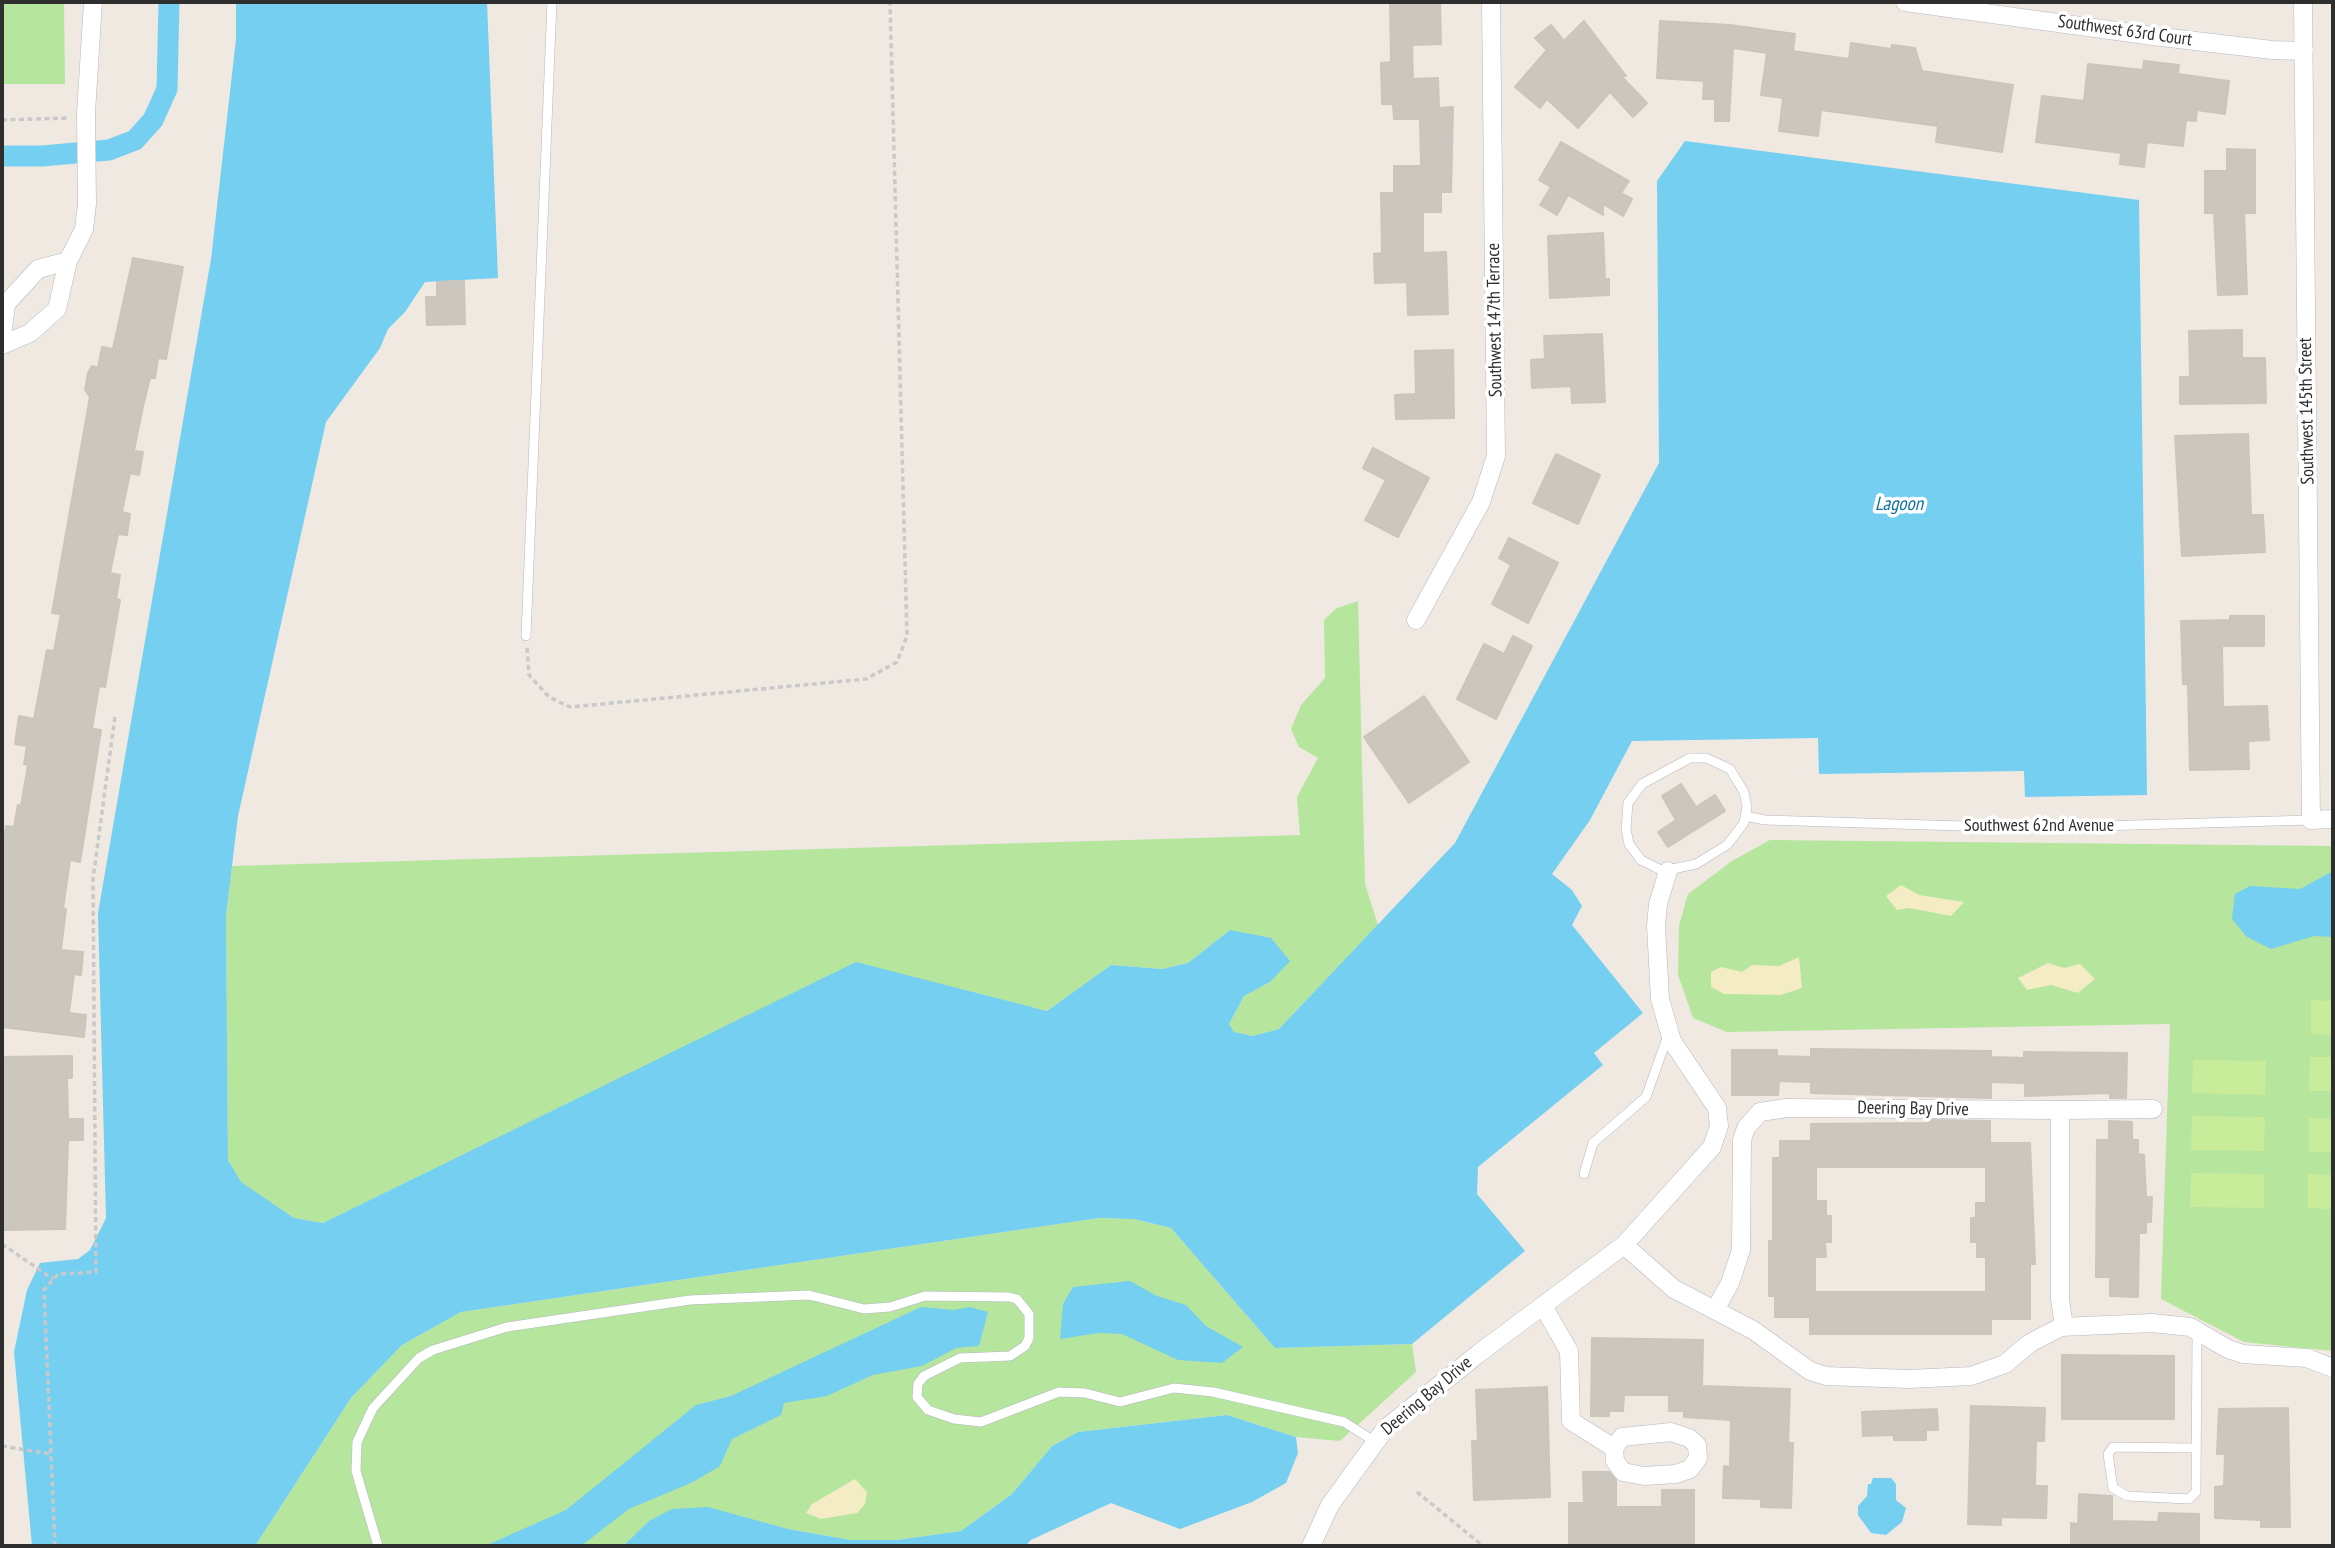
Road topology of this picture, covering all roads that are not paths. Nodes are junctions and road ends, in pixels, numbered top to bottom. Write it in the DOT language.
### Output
graph roads {
  1 [pos="93,2"];
  2 [pos="552,2"];
  3 [pos="1492,2"];
  4 [pos="1905,2"];
  5 [pos="2303,2"];
  6 [pos="2304,51"];
  7 [pos="68,261"];
  8 [pos="2,338"];
  9 [pos="2,345"];
  10 [pos="1416,620"];
  11 [pos="526,636"];
  12 [pos="1745,816"];
  13 [pos="2333,819"];
  14 [pos="2311,820"];
  15 [pos="1668,871"];
  16 [pos="1669,1033"];
  17 [pos="2153,1109"];
  18 [pos="2060,1110"];
  19 [pos="1584,1174"];
  20 [pos="1624,1245"];
  21 [pos="1543,1306"];
  22 [pos="1715,1310"];
  23 [pos="2064,1327"];
  24 [pos="2197,1329"];
  25 [pos="2333,1368"];
  26 [pos="1374,1441"];
  27 [pos="1614,1448"];
  28 [pos="2195,1448"];
  29 [pos="378,1546"];
  30 [pos="1311,1546"];
  1 -- 7 [label="street"];
  2 -- 11 [label="lane"];
  3 -- 10 [label="street, Southwest 147th Terrace"];
  4 -- 6 [label="street, Southwest 63rd Court"];
  5 -- 6 [label="street, Southwest 145th Street"];
  6 -- 14 [label="street, Southwest 145th Street"];
  7 -- 8 [label="street"];
  7 -- 9 [label="street"];
  12 -- 14 [label="lane, Southwest 62nd Avenue"];
  12 -- 15 [label="lane"];
  12 -- 15 [label="lane"];
  13 -- 14 [label="street, Southwest 62nd Avenue"];
  15 -- 16 [label="street, Deering Bay Drive"];
  16 -- 19 [label="lane"];
  16 -- 20 [label="street, Deering Bay Drive"];
  17 -- 18 [label="street"];
  18 -- 22 [label="street, Deering Bay Drive"];
  18 -- 23 [label="street"];
  20 -- 21 [label="street, Deering Bay Drive"];
  20 -- 22 [label="street"];
  21 -- 26 [label="street, Deering Bay Drive"];
  21 -- 27 [label="street"];
  22 -- 23 [label="street"];
  23 -- 24 [label="street"];
  24 -- 25 [label="street"];
  24 -- 28 [label="lane"];
  26 -- 29 [label="lane"];
  26 -- 30 [label="street, Deering Bay Drive"];
  28 -- 28 [label="lane"];
}
